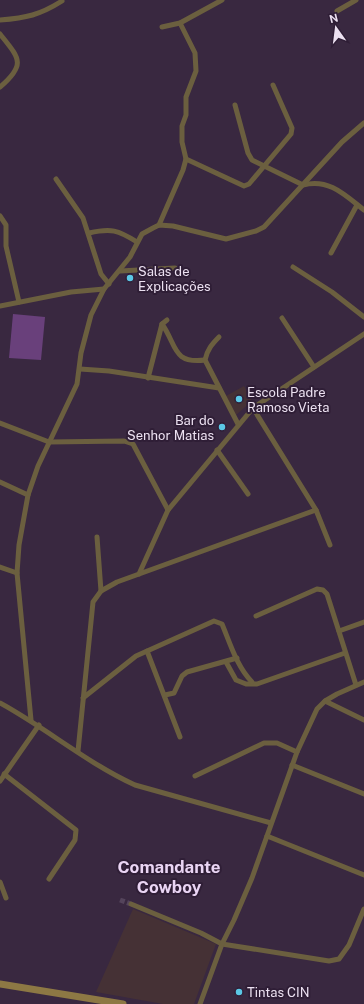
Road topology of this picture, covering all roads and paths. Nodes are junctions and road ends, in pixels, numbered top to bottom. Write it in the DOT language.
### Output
graph roads {
  1 [pos="62,0"];
  2 [pos="222,0"];
  3 [pos="356,0"];
  4 [pos="337,11"];
  5 [pos="0,20"];
  6 [pos="180,23"];
  7 [pos="162,27"];
  8 [pos="0,34"];
  9 [pos="273,85"];
  10 [pos="0,87"];
  11 [pos="235,105"];
  12 [pos="364,123"];
  13 [pos="186,159"];
  14 [pos="264,167"];
  15 [pos="56,179"];
  16 [pos="303,185"];
  17 [pos="358,205"];
  18 [pos="364,210"];
  19 [pos="0,216"];
  20 [pos="159,225"];
  21 [pos="89,233"];
  22 [pos="137,242"];
  23 [pos="331,253"];
  24 [pos="293,267"];
  25 [pos="175,268"];
  26 [pos="120,271"];
  27 [pos="109,284"];
  28 [pos="104,289"];
  29 [pos="19,302"];
  30 [pos="0,306"];
  31 [pos="364,316"];
  32 [pos="282,318"];
  33 [pos="167,320"];
  34 [pos="162,324"];
  35 [pos="364,334"];
  36 [pos="219,337"];
  37 [pos="205,360"];
  38 [pos="314,367"];
  39 [pos="80,369"];
  40 [pos="148,378"];
  41 [pos="219,388"];
  42 [pos="253,408"];
  43 [pos="0,423"];
  44 [pos="238,424"];
  45 [pos="49,442"];
  46 [pos="217,450"];
  47 [pos="0,482"];
  48 [pos="248,494"];
  49 [pos="28,495"];
  50 [pos="168,510"];
  51 [pos="316,510"];
  52 [pos="97,537"];
  53 [pos="330,545"];
  54 [pos="0,567"];
  55 [pos="17,572"];
  56 [pos="139,574"];
  57 [pos="101,591"];
  58 [pos="256,616"];
  59 [pos="364,622"];
  60 [pos="339,631"];
  61 [pos="147,651"];
  62 [pos="345,653"];
  63 [pos="237,658"];
  64 [pos="226,662"];
  65 [pos="252,682"];
  66 [pos="364,682"];
  67 [pos="356,685"];
  68 [pos="165,695"];
  69 [pos="83,698"];
  70 [pos="325,701"];
  71 [pos="0,703"];
  72 [pos="31,720"];
  73 [pos="364,720"];
  74 [pos="39,726"];
  75 [pos="180,737"];
  76 [pos="78,751"];
  77 [pos="298,752"];
  78 [pos="292,765"];
  79 [pos="195,776"];
  80 [pos="1,778"];
  81 [pos="364,794"];
  82 [pos="271,823"];
  83 [pos="267,836"];
  84 [pos="364,875"];
  85 [pos="49,879"];
  86 [pos="0,882"];
  87 [pos="6,898"];
  88 [pos="131,904"];
  89 [pos="364,909"];
  90 [pos="222,944"];
  91 [pos="0,984"];
  92 [pos="123,1004"];
  93 [pos="200,1004"];
  1 -- 5 [label="street"];
  2 -- 6 [label="street"];
  3 -- 4 [label="street"];
  6 -- 7 [label="street"];
  6 -- 13 [label="street"];
  8 -- 10 [label="street"];
  9 -- 14 [label="street"];
  11 -- 14 [label="street"];
  12 -- 16 [label="street"];
  13 -- 14 [label="street"];
  13 -- 20 [label="street"];
  14 -- 16 [label="street"];
  15 -- 21 [label="street"];
  16 -- 17 [label="street"];
  16 -- 20 [label="street"];
  17 -- 18 [label="street"];
  17 -- 23 [label="street"];
  19 -- 29 [label="street"];
  20 -- 22 [label="street"];
  21 -- 22 [label="street"];
  21 -- 27 [label="street"];
  22 -- 26 [label="street"];
  24 -- 31 [label="street"];
  25 -- 26 [label="street"];
  26 -- 27 [label="street"];
  27 -- 28 [label="street"];
  28 -- 29 [label="street"];
  28 -- 39 [label="street"];
  29 -- 30 [label="street"];
  32 -- 38 [label="street"];
  33 -- 34 [label="street"];
  34 -- 37 [label="street"];
  34 -- 40 [label="street"];
  35 -- 38 [label="street"];
  36 -- 37 [label="street"];
  37 -- 41 [label="street"];
  38 -- 42 [label="street"];
  39 -- 40 [label="street"];
  39 -- 45 [label="street"];
  40 -- 41 [label="street"];
  41 -- 44 [label="street"];
  42 -- 44 [label="street"];
  42 -- 51 [label="street"];
  43 -- 45 [label="street"];
  44 -- 46 [label="street"];
  45 -- 49 [label="street"];
  45 -- 50 [label="street"];
  46 -- 48 [label="street"];
  46 -- 50 [label="street"];
  47 -- 49 [label="street"];
  49 -- 55 [label="street"];
  50 -- 56 [label="street"];
  51 -- 53 [label="street"];
  51 -- 56 [label="street"];
  52 -- 57 [label="street"];
  54 -- 55 [label="street"];
  55 -- 72 [label="street"];
  56 -- 57 [label="street"];
  57 -- 69 [label="street"];
  58 -- 60 [label="street"];
  59 -- 60 [label="street"];
  60 -- 62 [label="street"];
  61 -- 63 [label="street"];
  61 -- 68 [label="street"];
  61 -- 69 [label="street"];
  62 -- 65 [label="street"];
  62 -- 67 [label="street"];
  63 -- 64 [label="street"];
  63 -- 65 [label="street"];
  64 -- 65 [label="street"];
  64 -- 68 [label="street"];
  66 -- 67 [label="street"];
  67 -- 70 [label="street"];
  68 -- 75 [label="street"];
  69 -- 76 [label="street"];
  70 -- 73 [label="street"];
  70 -- 77 [label="street"];
  71 -- 72 [label="street"];
  72 -- 74 [label="street"];
  74 -- 76 [label="street"];
  74 -- 80 [label="street"];
  76 -- 82 [label="street"];
  77 -- 78 [label="street"];
  77 -- 79 [label="street"];
  78 -- 81 [label="street"];
  78 -- 82 [label="street"];
  80 -- 85 [label="street"];
  82 -- 83 [label="street"];
  83 -- 84 [label="street"];
  83 -- 90 [label="street"];
  86 -- 87 [label="street"];
  88 -- 90 [label="street"];
  89 -- 90 [label="street"];
  90 -- 93 [label="street"];
  91 -- 92 [label="main road"];
}
